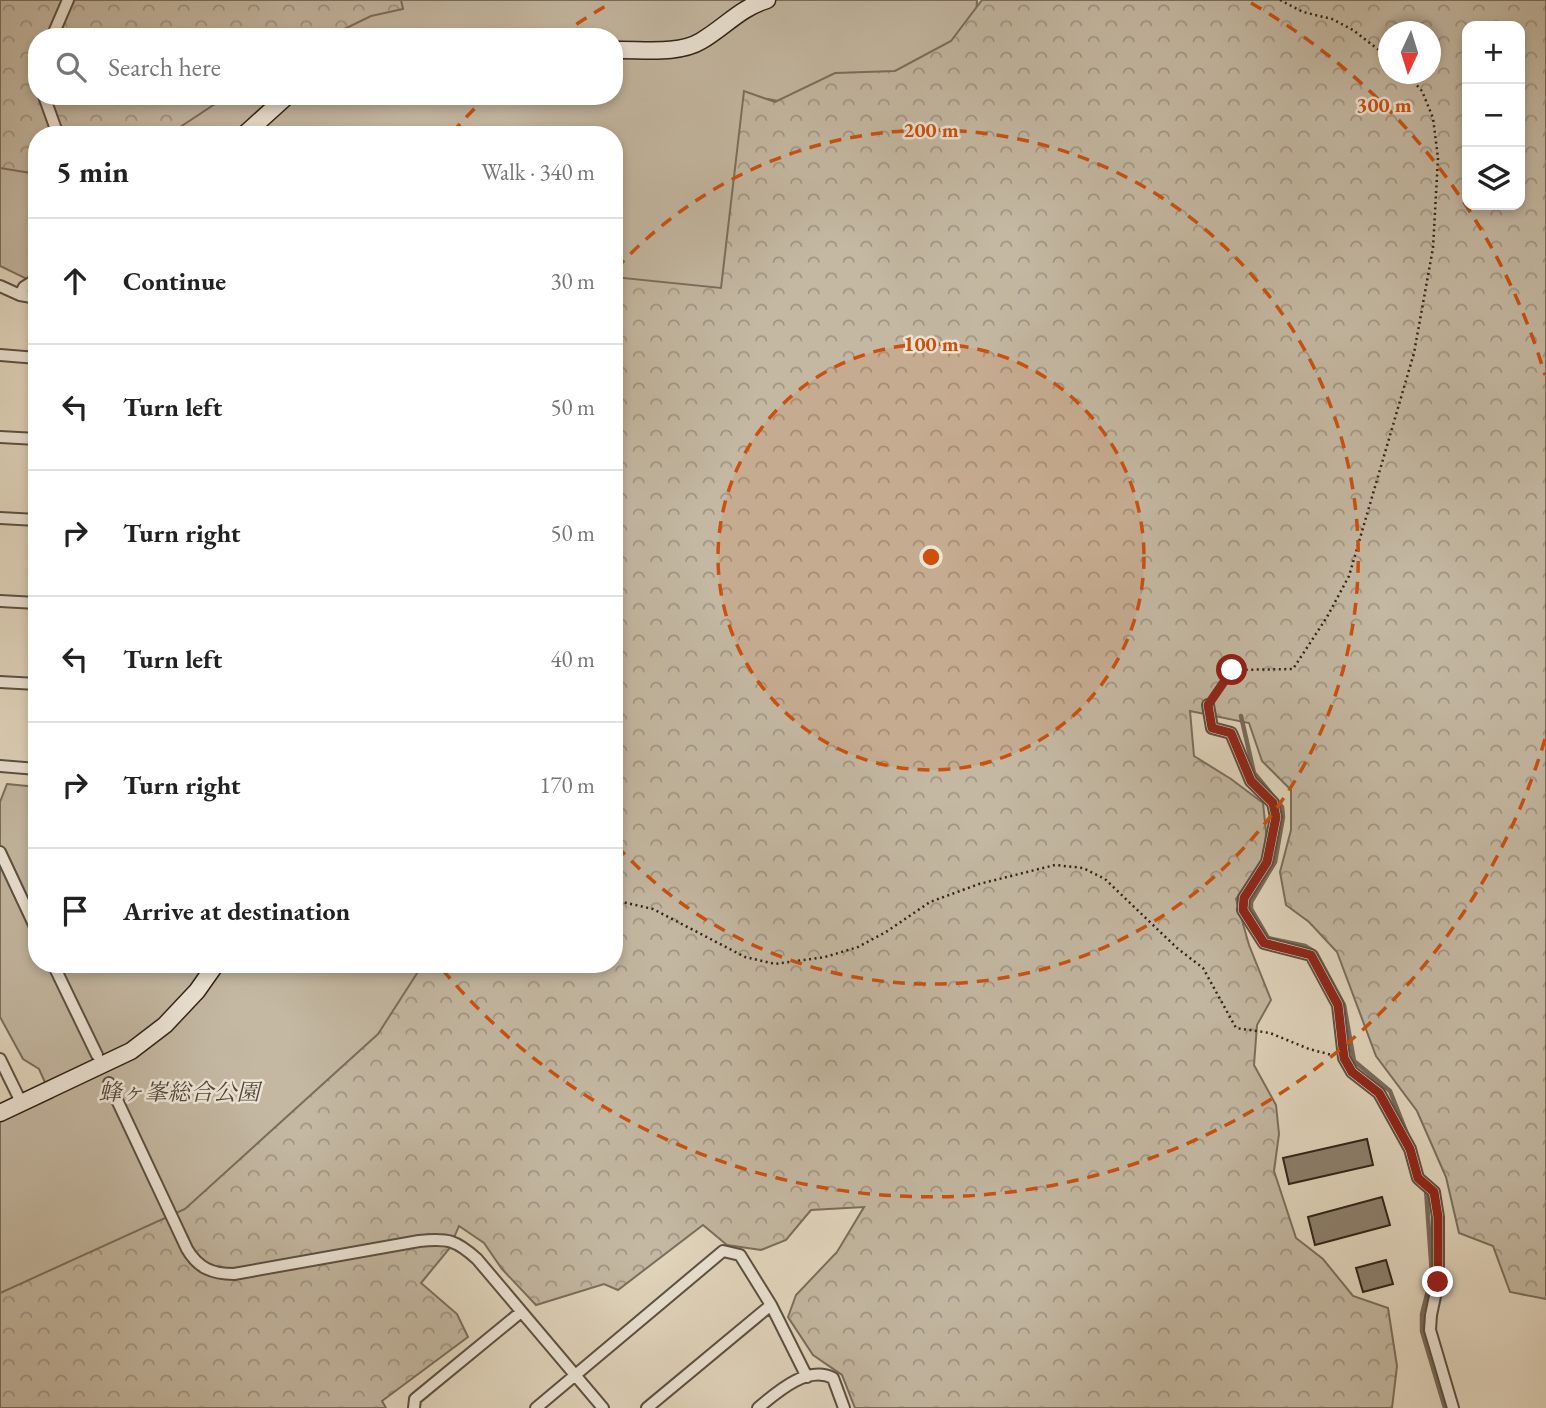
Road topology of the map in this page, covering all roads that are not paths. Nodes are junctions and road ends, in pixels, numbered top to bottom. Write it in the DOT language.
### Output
graph roads {
  1 [pos="68,0"];
  2 [pos="766,0"];
  3 [pos="56,28"];
  4 [pos="623,50"];
  5 [pos="47,105"];
  6 [pos="277,105"];
  7 [pos="55,126"];
  8 [pos="254,126"];
  9 [pos="28,285"];
  10 [pos="0,286"];
  11 [pos="20,295"];
  12 [pos="28,296"];
  13 [pos="0,355"];
  14 [pos="28,357"];
  15 [pos="0,437"];
  16 [pos="28,439"];
  17 [pos="0,517"];
  18 [pos="28,519"];
  19 [pos="0,601"];
  20 [pos="28,603"];
  21 [pos="0,682"];
  22 [pos="28,684"];
  23 [pos="1208,705"];
  24 [pos="0,766"];
  25 [pos="28,768"];
  26 [pos="0,852"];
  27 [pos="28,912"];
  28 [pos="57,973"];
  29 [pos="210,973"];
  30 [pos="97,1055"];
  31 [pos="0,1059"];
  32 [pos="109,1083"];
  33 [pos="21,1102"];
  34 [pos="0,1113"];
  35 [pos="771,1305"];
  36 [pos="522,1312"];
  37 [pos="575,1375"];
  38 [pos="807,1377"];
  39 [pos="414,1408"];
  40 [pos="537,1408"];
  41 [pos="603,1408"];
  42 [pos="647,1408"];
  43 [pos="758,1408"];
  44 [pos="844,1408"];
  45 [pos="1453,1408"];
  1 -- 3 [label="street"];
  2 -- 4 [label="street"];
  5 -- 7 [label="street"];
  6 -- 8 [label="street"];
  9 -- 11 [label="street"];
  10 -- 11 [label="street"];
  11 -- 12 [label="street"];
  13 -- 14 [label="street"];
  15 -- 16 [label="street"];
  17 -- 18 [label="street"];
  19 -- 20 [label="street"];
  21 -- 22 [label="street"];
  23 -- 45 [label="street"];
  24 -- 25 [label="street"];
  26 -- 27 [label="street"];
  28 -- 30 [label="street"];
  29 -- 33 [label="street"];
  31 -- 33 [label="street"];
  32 -- 36 [label="street"];
  33 -- 34 [label="street"];
  35 -- 37 [label="street"];
  35 -- 38 [label="street"];
  35 -- 42 [label="street"];
  36 -- 37 [label="street"];
  36 -- 39 [label="street"];
  37 -- 40 [label="street"];
  37 -- 41 [label="street"];
  38 -- 43 [label="street"];
  38 -- 44 [label="street"];
}
